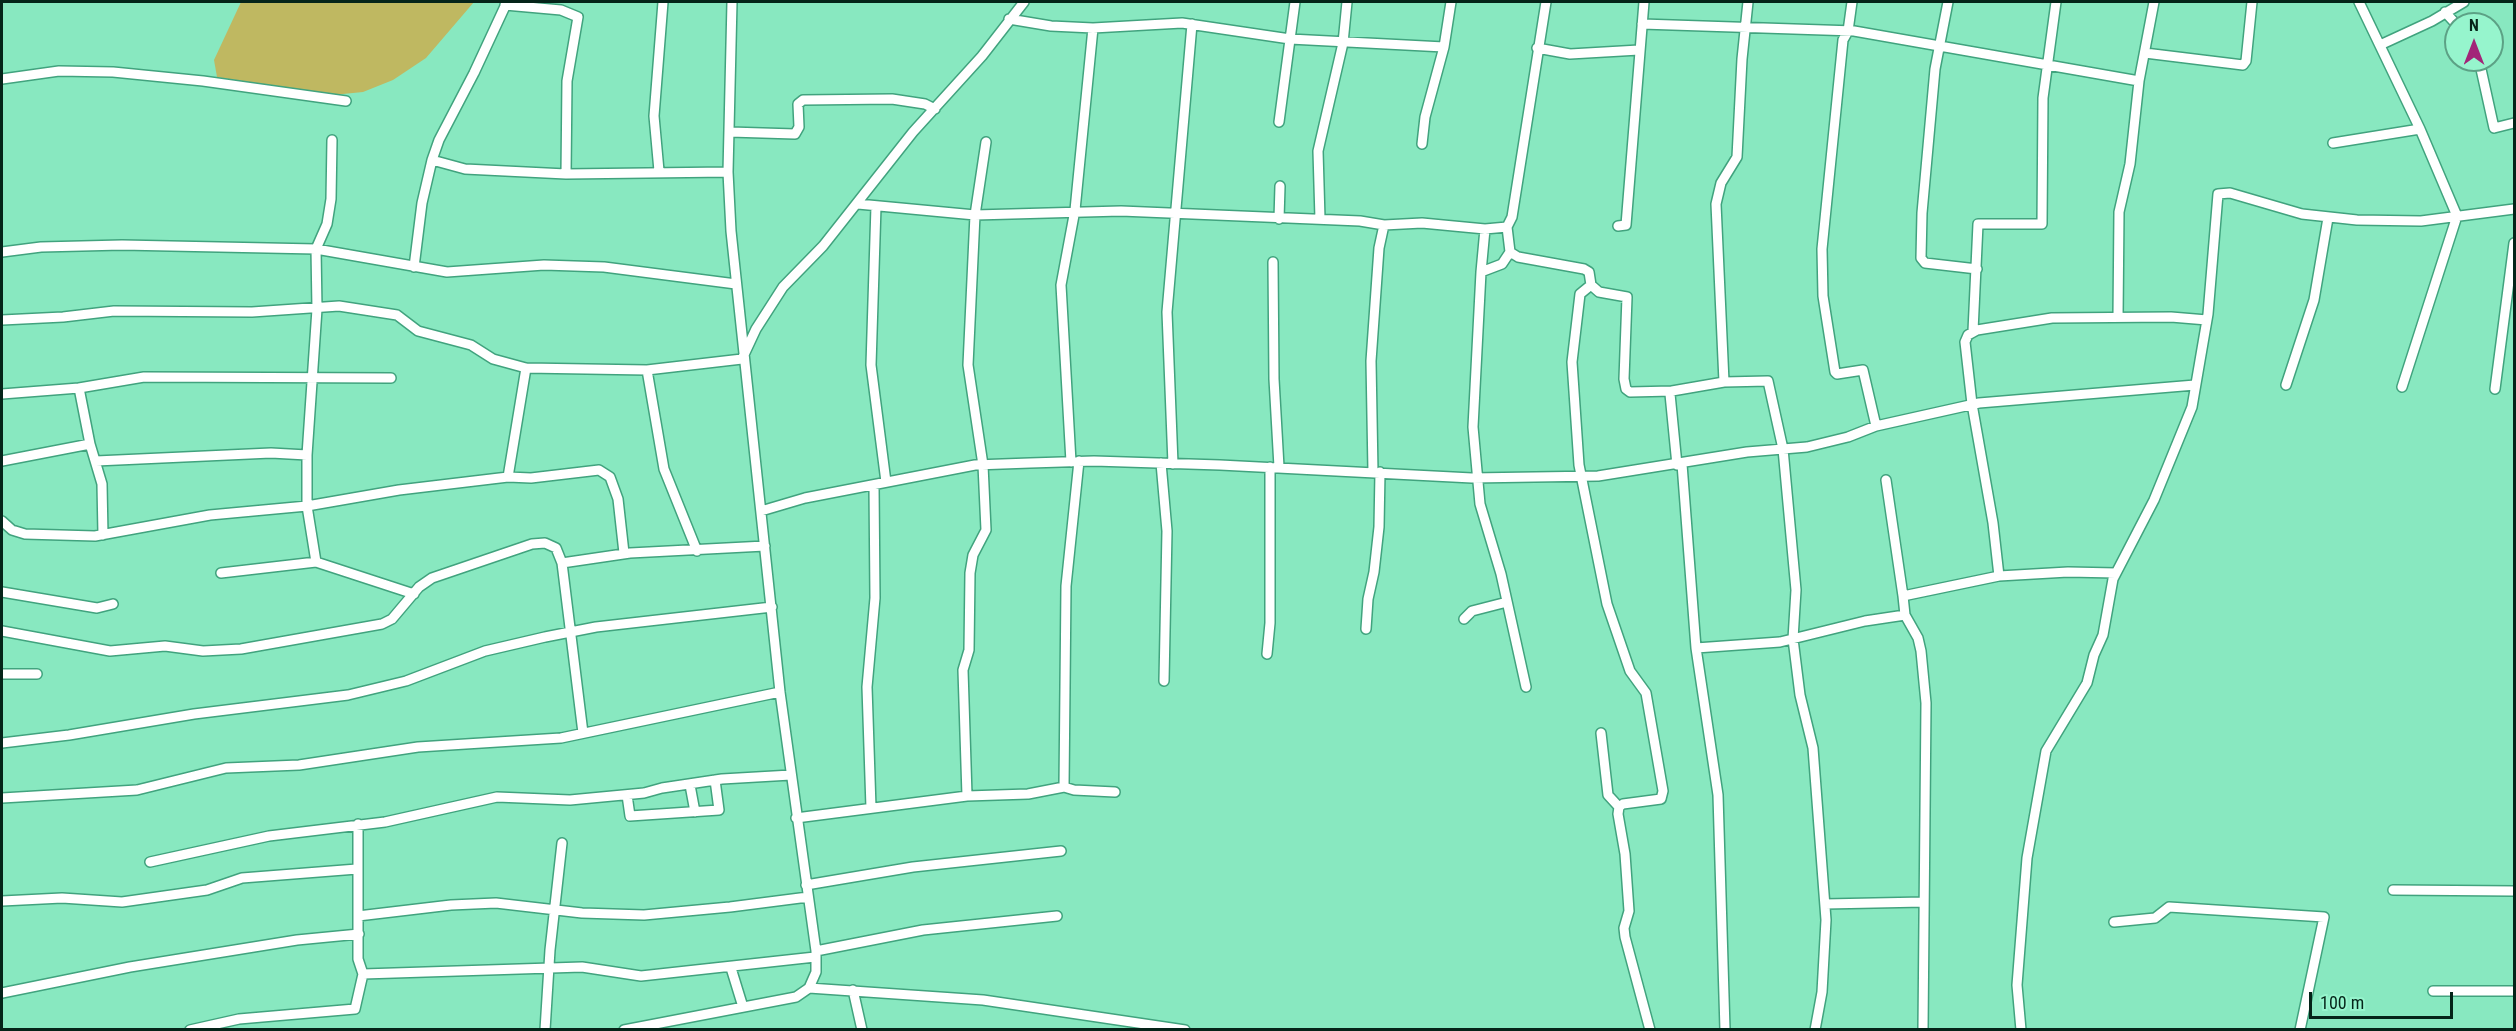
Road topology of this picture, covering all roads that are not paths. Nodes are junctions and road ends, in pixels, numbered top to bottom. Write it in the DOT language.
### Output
graph roads {
  1 [pos="663,2"];
  2 [pos="732,2"];
  3 [pos="1024,2"];
  4 [pos="1295,2"];
  5 [pos="1347,2"];
  6 [pos="1451,2"];
  7 [pos="1546,2"];
  8 [pos="1644,2"];
  9 [pos="1748,2"];
  10 [pos="1852,2"];
  11 [pos="1948,2"];
  12 [pos="2056,2"];
  13 [pos="2154,2"];
  14 [pos="2252,2"];
  15 [pos="2360,2"];
  16 [pos="2464,2"];
  17 [pos="506,4"];
  18 [pos="2445,12"];
  19 [pos="2444,13"];
  20 [pos="1009,19"];
  21 [pos="1192,24"];
  22 [pos="1642,24"];
  23 [pos="1745,27"];
  24 [pos="1093,28"];
  25 [pos="1848,31"];
  26 [pos="1290,39"];
  27 [pos="1343,43"];
  28 [pos="2380,45"];
  29 [pos="1941,46"];
  30 [pos="1444,47"];
  31 [pos="1537,48"];
  32 [pos="1639,50"];
  33 [pos="2145,52"];
  34 [pos="2047,65"];
  35 [pos="2482,72"];
  36 [pos="2,78"];
  37 [pos="2139,81"];
  38 [pos="345,101"];
  39 [pos="935,109"];
  40 [pos="1280,122"];
  41 [pos="2514,123"];
  42 [pos="2420,129"];
  43 [pos="730,132"];
  44 [pos="332,140"];
  45 [pos="986,142"];
  46 [pos="2333,143"];
  47 [pos="1422,144"];
  48 [pos="432,160"];
  49 [pos="659,171"];
  50 [pos="728,172"];
  51 [pos="566,174"];
  52 [pos="1280,186"];
  53 [pos="858,204"];
  54 [pos="876,206"];
  55 [pos="2514,209"];
  56 [pos="1076,210"];
  57 [pos="1174,212"];
  58 [pos="975,214"];
  59 [pos="2457,216"];
  60 [pos="2328,218"];
  61 [pos="1279,219"];
  62 [pos="1320,219"];
  63 [pos="1384,225"];
  64 [pos="1618,226"];
  65 [pos="1507,227"];
  66 [pos="1485,229"];
  67 [pos="2514,243"];
  68 [pos="316,249"];
  69 [pos="2,252"];
  70 [pos="1510,252"];
  71 [pos="1273,262"];
  72 [pos="414,267"];
  73 [pos="1977,269"];
  74 [pos="1480,272"];
  75 [pos="736,284"];
  76 [pos="1591,285"];
  77 [pos="317,309"];
  78 [pos="2118,317"];
  79 [pos="2,320"];
  80 [pos="2207,320"];
  81 [pos="1973,331"];
  82 [pos="742,359"];
  83 [pos="526,368"];
  84 [pos="647,370"];
  85 [pos="391,378"];
  86 [pos="312,379"];
  87 [pos="1724,382"];
  88 [pos="2195,385"];
  89 [pos="2286,386"];
  90 [pos="2402,387"];
  91 [pos="79,388"];
  92 [pos="2495,389"];
  93 [pos="1672,391"];
  94 [pos="2,394"];
  95 [pos="1972,404"];
  96 [pos="1876,426"];
  97 [pos="90,444"];
  98 [pos="1783,449"];
  99 [pos="308,455"];
  100 [pos="2,460"];
  101 [pos="96,461"];
  102 [pos="1075,461"];
  103 [pos="1161,463"];
  104 [pos="1173,464"];
  105 [pos="1679,464"];
  106 [pos="983,465"];
  107 [pos="1274,467"];
  108 [pos="1377,472"];
  109 [pos="508,477"];
  110 [pos="1581,477"];
  111 [pos="1477,478"];
  112 [pos="1886,480"];
  113 [pos="886,482"];
  114 [pos="874,485"];
  115 [pos="307,506"];
  116 [pos="761,511"];
  117 [pos="2,521"];
  118 [pos="104,535"];
  119 [pos="765,546"];
  120 [pos="697,550"];
  121 [pos="624,553"];
  122 [pos="316,562"];
  123 [pos="562,563"];
  124 [pos="220,573"];
  125 [pos="2116,573"];
  126 [pos="1999,576"];
  127 [pos="2,592"];
  128 [pos="414,594"];
  129 [pos="1903,596"];
  130 [pos="1507,602"];
  131 [pos="114,604"];
  132 [pos="772,607"];
  133 [pos="1905,615"];
  134 [pos="1464,620"];
  135 [pos="1366,629"];
  136 [pos="2,631"];
  137 [pos="570,633"];
  138 [pos="1793,639"];
  139 [pos="1696,648"];
  140 [pos="1267,654"];
  141 [pos="2,674"];
  142 [pos="37,674"];
  143 [pos="1164,681"];
  144 [pos="1526,687"];
  145 [pos="780,692"];
  146 [pos="583,733"];
  147 [pos="1600,733"];
  148 [pos="2,743"];
  149 [pos="791,775"];
  150 [pos="715,780"];
  151 [pos="690,784"];
  152 [pos="1064,787"];
  153 [pos="1115,792"];
  154 [pos="627,795"];
  155 [pos="967,796"];
  156 [pos="2,798"];
  157 [pos="1619,807"];
  158 [pos="871,808"];
  159 [pos="695,812"];
  160 [pos="796,818"];
  161 [pos="358,824"];
  162 [pos="561,843"];
  163 [pos="1061,851"];
  164 [pos="150,862"];
  165 [pos="357,869"];
  166 [pos="806,885"];
  167 [pos="2393,890"];
  168 [pos="2514,891"];
  169 [pos="808,897"];
  170 [pos="2,901"];
  171 [pos="1924,902"];
  172 [pos="1825,903"];
  173 [pos="554,910"];
  174 [pos="358,916"];
  175 [pos="1057,916"];
  176 [pos="2114,922"];
  177 [pos="359,934"];
  178 [pos="816,954"];
  179 [pos="550,968"];
  180 [pos="730,968"];
  181 [pos="363,974"];
  182 [pos="809,988"];
  183 [pos="853,990"];
  184 [pos="2433,991"];
  185 [pos="2514,991"];
  186 [pos="2,993"];
  187 [pos="743,1007"];
  188 [pos="644,1028"];
  189 [pos="190,1029"];
  190 [pos="545,1029"];
  191 [pos="624,1029"];
  192 [pos="862,1029"];
  193 [pos="1185,1029"];
  194 [pos="1650,1029"];
  195 [pos="1725,1029"];
  196 [pos="1815,1029"];
  197 [pos="1923,1029"];
  198 [pos="2021,1029"];
  199 [pos="2300,1029"];
  1 -- 49 [label="street"];
  2 -- 43 [label="street"];
  3 -- 20 [label="street"];
  4 -- 26 [label="street"];
  5 -- 27 [label="street"];
  6 -- 30 [label="street"];
  7 -- 31 [label="street"];
  8 -- 22 [label="street"];
  9 -- 23 [label="street"];
  10 -- 25 [label="street"];
  11 -- 29 [label="street"];
  12 -- 34 [label="street"];
  13 -- 33 [label="street"];
  14 -- 33 [label="street"];
  15 -- 28 [label="street"];
  16 -- 18 [label="street"];
  17 -- 48 [label="street"];
  17 -- 51 [label="street"];
  19 -- 28 [label="street"];
  20 -- 24 [label="street"];
  20 -- 39 [label="street"];
  21 -- 24 [label="street"];
  21 -- 26 [label="street"];
  21 -- 57 [label="street"];
  22 -- 23 [label="street"];
  22 -- 32 [label="street"];
  23 -- 25 [label="street"];
  23 -- 87 [label="street"];
  24 -- 56 [label="street"];
  25 -- 29 [label="street"];
  25 -- 96 [label="street"];
  26 -- 27 [label="street"];
  26 -- 40 [label="street"];
  27 -- 30 [label="street"];
  27 -- 62 [label="street"];
  28 -- 42 [label="street"];
  29 -- 34 [label="street"];
  29 -- 73 [label="street"];
  30 -- 47 [label="street"];
  31 -- 32 [label="street"];
  31 -- 65 [label="street"];
  32 -- 64 [label="street"];
  33 -- 37 [label="street"];
  34 -- 37 [label="street"];
  34 -- 73 [label="street"];
  35 -- 41 [label="street"];
  36 -- 38 [label="street"];
  37 -- 78 [label="street"];
  39 -- 43 [label="street"];
  39 -- 53 [label="street"];
  42 -- 46 [label="street"];
  42 -- 59 [label="street"];
  43 -- 50 [label="street"];
  44 -- 68 [label="street"];
  45 -- 58 [label="street"];
  48 -- 51 [label="street"];
  48 -- 72 [label="street"];
  49 -- 50 [label="street"];
  49 -- 51 [label="street"];
  50 -- 75 [label="street"];
  52 -- 61 [label="street"];
  53 -- 54 [label="street"];
  53 -- 82 [label="street"];
  54 -- 58 [label="street"];
  54 -- 113 [label="street"];
  55 -- 59 [label="street"];
  56 -- 57 [label="street"];
  56 -- 58 [label="street"];
  56 -- 102 [label="street"];
  57 -- 61 [label="street"];
  57 -- 104 [label="street"];
  58 -- 106 [label="street"];
  59 -- 60 [label="street"];
  59 -- 90 [label="street"];
  60 -- 80 [label="street"];
  60 -- 89 [label="street"];
  61 -- 62 [label="street"];
  62 -- 63 [label="street"];
  63 -- 66 [label="street"];
  63 -- 108 [label="street"];
  65 -- 66 [label="street"];
  65 -- 70 [label="street"];
  66 -- 74 [label="street"];
  67 -- 92 [label="street"];
  68 -- 69 [label="street"];
  68 -- 72 [label="street"];
  68 -- 77 [label="street"];
  70 -- 74 [label="street"];
  70 -- 76 [label="street"];
  71 -- 107 [label="street"];
  72 -- 75 [label="street"];
  73 -- 81 [label="street"];
  74 -- 111 [label="street"];
  75 -- 82 [label="street"];
  76 -- 93 [label="street"];
  76 -- 110 [label="street"];
  77 -- 79 [label="street"];
  77 -- 83 [label="street"];
  77 -- 86 [label="street"];
  78 -- 80 [label="street"];
  78 -- 81 [label="street"];
  80 -- 88 [label="street"];
  81 -- 95 [label="street"];
  82 -- 84 [label="street"];
  82 -- 116 [label="street"];
  83 -- 84 [label="street"];
  83 -- 109 [label="street"];
  84 -- 120 [label="street"];
  85 -- 86 [label="street"];
  86 -- 91 [label="street"];
  86 -- 99 [label="street"];
  87 -- 93 [label="street"];
  87 -- 98 [label="street"];
  88 -- 95 [label="street"];
  88 -- 125 [label="street"];
  91 -- 94 [label="street"];
  91 -- 97 [label="street"];
  93 -- 105 [label="street"];
  95 -- 96 [label="street"];
  95 -- 126 [label="street"];
  96 -- 98 [label="street"];
  97 -- 100 [label="street"];
  97 -- 101 [label="street"];
  98 -- 105 [label="street"];
  98 -- 138 [label="street"];
  99 -- 101 [label="street"];
  99 -- 115 [label="street"];
  101 -- 118 [label="street"];
  102 -- 103 [label="street"];
  102 -- 106 [label="street"];
  102 -- 152 [label="street"];
  103 -- 104 [label="street"];
  103 -- 143 [label="street"];
  104 -- 107 [label="street"];
  105 -- 110 [label="street"];
  105 -- 139 [label="street"];
  106 -- 113 [label="street"];
  106 -- 155 [label="street"];
  107 -- 108 [label="street"];
  107 -- 140 [label="street"];
  108 -- 111 [label="street"];
  108 -- 135 [label="street"];
  109 -- 115 [label="street"];
  109 -- 121 [label="street"];
  110 -- 111 [label="street"];
  110 -- 157 [label="street"];
  111 -- 130 [label="street"];
  112 -- 129 [label="street"];
  113 -- 114 [label="street"];
  114 -- 116 [label="street"];
  114 -- 158 [label="street"];
  115 -- 118 [label="street"];
  115 -- 122 [label="street"];
  116 -- 119 [label="street"];
  117 -- 118 [label="street"];
  119 -- 120 [label="street"];
  119 -- 132 [label="street"];
  120 -- 121 [label="street"];
  121 -- 123 [label="street"];
  122 -- 124 [label="street"];
  122 -- 128 [label="street"];
  123 -- 128 [label="street"];
  123 -- 137 [label="street"];
  125 -- 126 [label="street"];
  125 -- 198 [label="street"];
  126 -- 129 [label="street"];
  127 -- 131 [label="street"];
  128 -- 136 [label="street"];
  129 -- 133 [label="street"];
  130 -- 134 [label="street"];
  130 -- 144 [label="street"];
  132 -- 137 [label="street"];
  132 -- 145 [label="street"];
  133 -- 138 [label="street"];
  133 -- 171 [label="street"];
  137 -- 146 [label="street"];
  137 -- 148 [label="street"];
  138 -- 139 [label="street"];
  138 -- 172 [label="street"];
  139 -- 195 [label="street"];
  141 -- 142 [label="street"];
  145 -- 146 [label="street"];
  145 -- 149 [label="street"];
  146 -- 156 [label="street"];
  147 -- 157 [label="street"];
  149 -- 150 [label="street"];
  149 -- 160 [label="street"];
  150 -- 151 [label="street"];
  150 -- 159 [label="street"];
  151 -- 154 [label="street"];
  151 -- 159 [label="street"];
  152 -- 153 [label="street"];
  152 -- 155 [label="street"];
  154 -- 159 [label="street"];
  154 -- 161 [label="street"];
  155 -- 158 [label="street"];
  157 -- 194 [label="street"];
  158 -- 160 [label="street"];
  160 -- 166 [label="street"];
  161 -- 164 [label="street"];
  161 -- 165 [label="street"];
  162 -- 173 [label="street"];
  163 -- 166 [label="street"];
  165 -- 170 [label="street"];
  165 -- 174 [label="street"];
  166 -- 169 [label="street"];
  167 -- 168 [label="street"];
  169 -- 173 [label="street"];
  169 -- 178 [label="street"];
  171 -- 172 [label="street"];
  171 -- 197 [label="street"];
  172 -- 196 [label="street"];
  173 -- 174 [label="street"];
  173 -- 179 [label="street"];
  174 -- 177 [label="street"];
  175 -- 178 [label="street"];
  176 -- 199 [label="street"];
  177 -- 181 [label="street"];
  177 -- 186 [label="street"];
  178 -- 180 [label="street"];
  178 -- 182 [label="street"];
  179 -- 180 [label="street"];
  179 -- 181 [label="street"];
  179 -- 190 [label="street"];
  180 -- 187 [label="street"];
  181 -- 189 [label="street"];
  182 -- 183 [label="street"];
  182 -- 187 [label="street"];
  183 -- 192 [label="street"];
  183 -- 193 [label="street"];
  184 -- 185 [label="street"];
  187 -- 188 [label="street"];
  188 -- 191 [label="street"];
}
